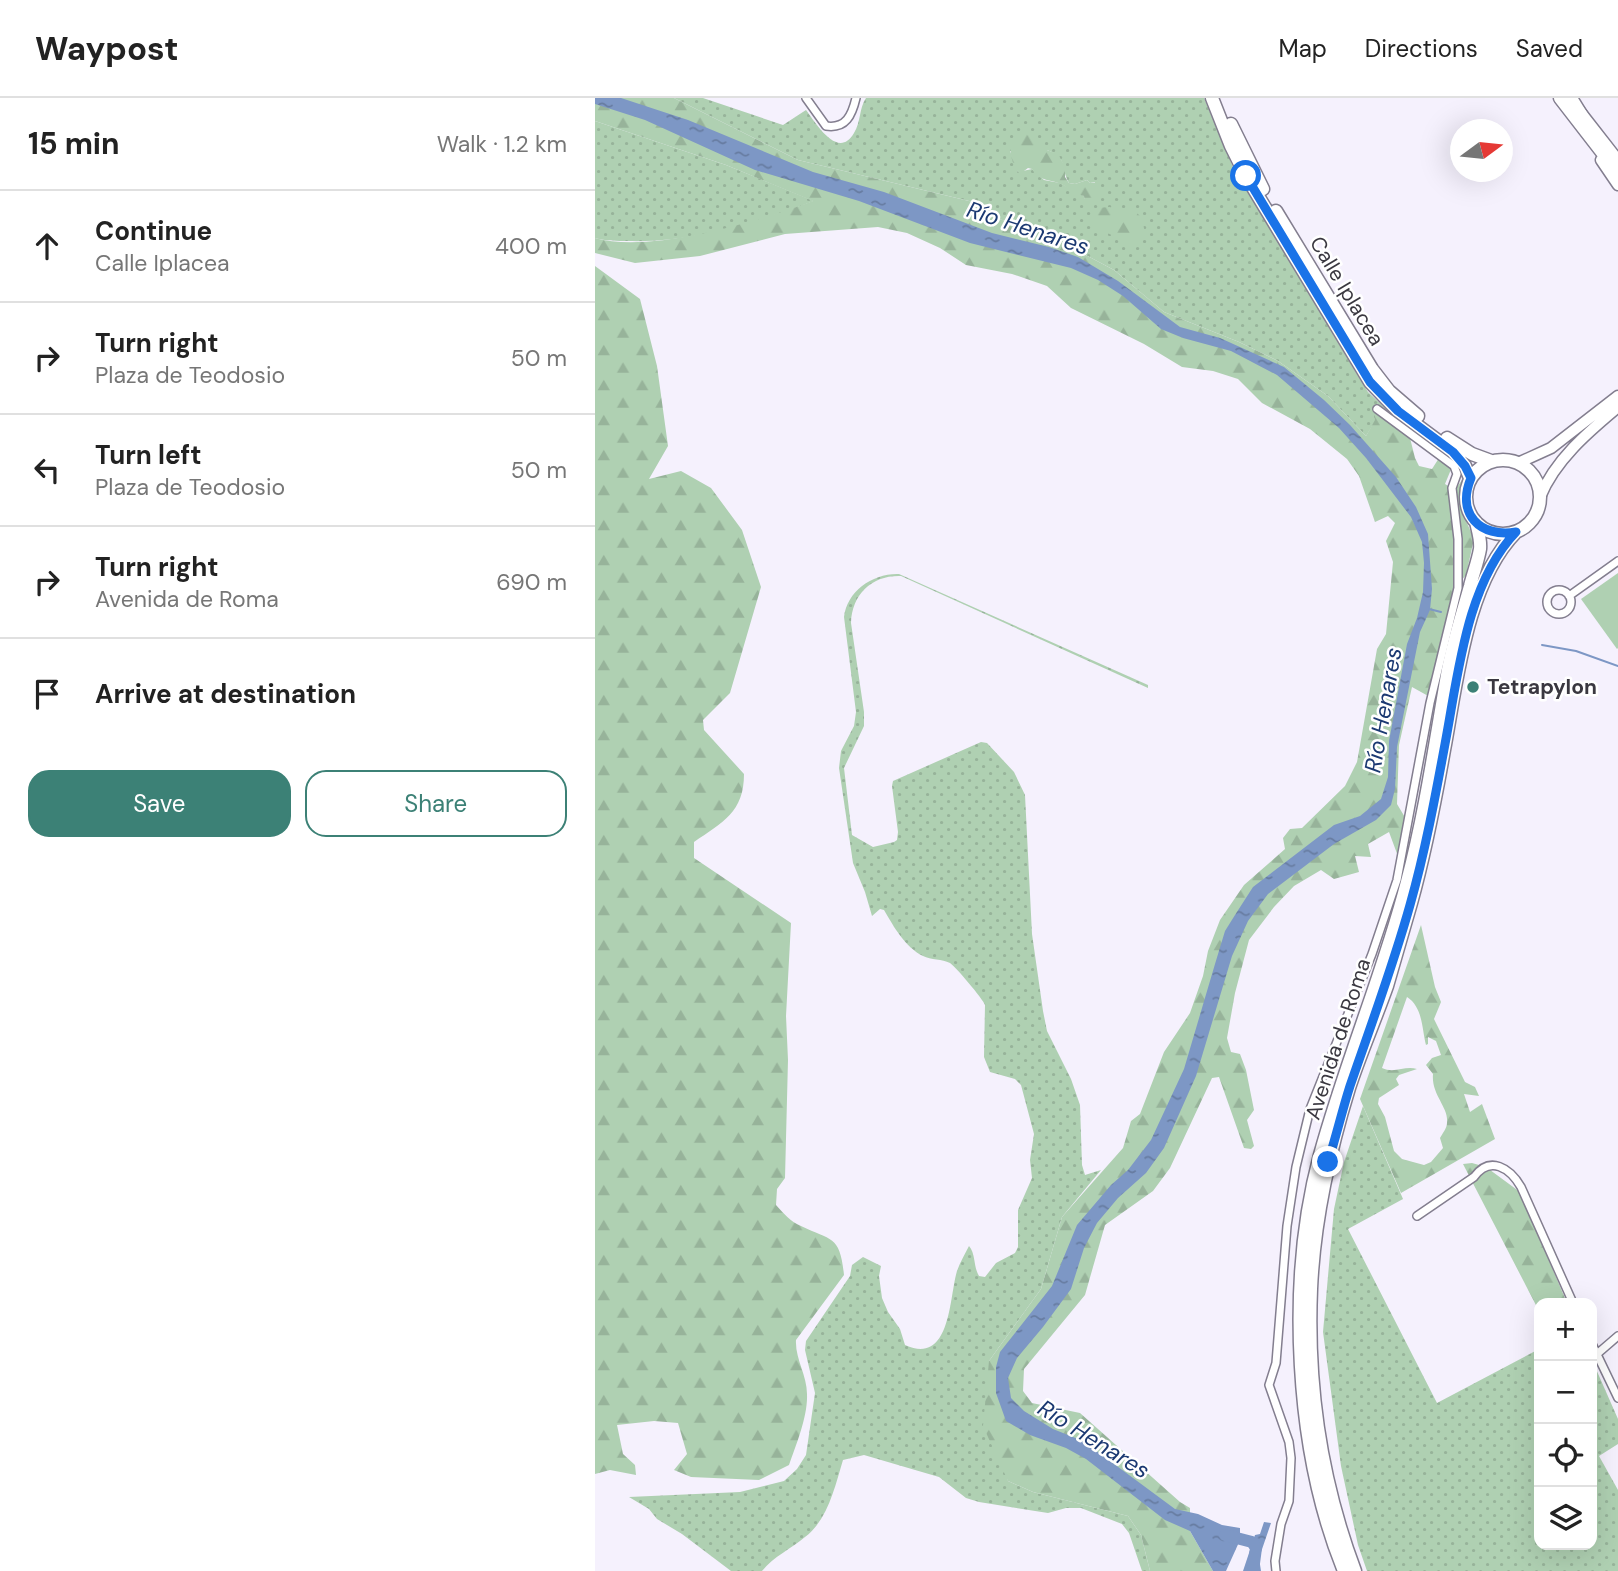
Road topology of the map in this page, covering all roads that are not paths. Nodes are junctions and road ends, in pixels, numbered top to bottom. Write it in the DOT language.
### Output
graph roads {
  1 [pos="806,98"];
  2 [pos="856,98"];
  3 [pos="1212,98"];
  4 [pos="1220,98"];
  5 [pos="1567,100"];
  6 [pos="1618,160"];
  7 [pos="1618,185"];
  8 [pos="1618,396"];
  9 [pos="1618,407"];
  10 [pos="1377,409"];
  11 [pos="1491,461"];
  12 [pos="1518,463"];
  13 [pos="1471,478"];
  14 [pos="1540,497"];
  15 [pos="1476,522"];
  16 [pos="1516,532"];
  17 [pos="1618,561"];
  18 [pos="1569,596"];
  19 [pos="1417,1216"];
  20 [pos="1571,1298"];
  21 [pos="1618,1336"];
  22 [pos="1597,1354"];
  23 [pos="1618,1398"];
  24 [pos="1276,1571"];
  25 [pos="1344,1571"];
  26 [pos="1355,1571"];
  1 -- 2 [label="street"];
  3 -- 13 [label="main road, Calle Iplacea"];
  4 -- 11 [label="main road, Calle Iplacea"];
  5 -- 5 [label="main road"];
  5 -- 6 [label="street"];
  5 -- 7 [label="street"];
  8 -- 12 [label="street"];
  9 -- 14 [label="street"];
  10 -- 24 [label="street"];
  11 -- 12 [label="main road"];
  11 -- 13 [label="main road"];
  12 -- 14 [label="main road"];
  13 -- 15 [label="main road"];
  14 -- 16 [label="main road"];
  15 -- 16 [label="main road"];
  15 -- 25 [label="main road, Avenida de Roma"];
  16 -- 26 [label="main road, Avenida de Roma"];
  17 -- 18 [label="street"];
  19 -- 20 [label="street"];
  21 -- 22 [label="street"];
  22 -- 23 [label="street"];
}
